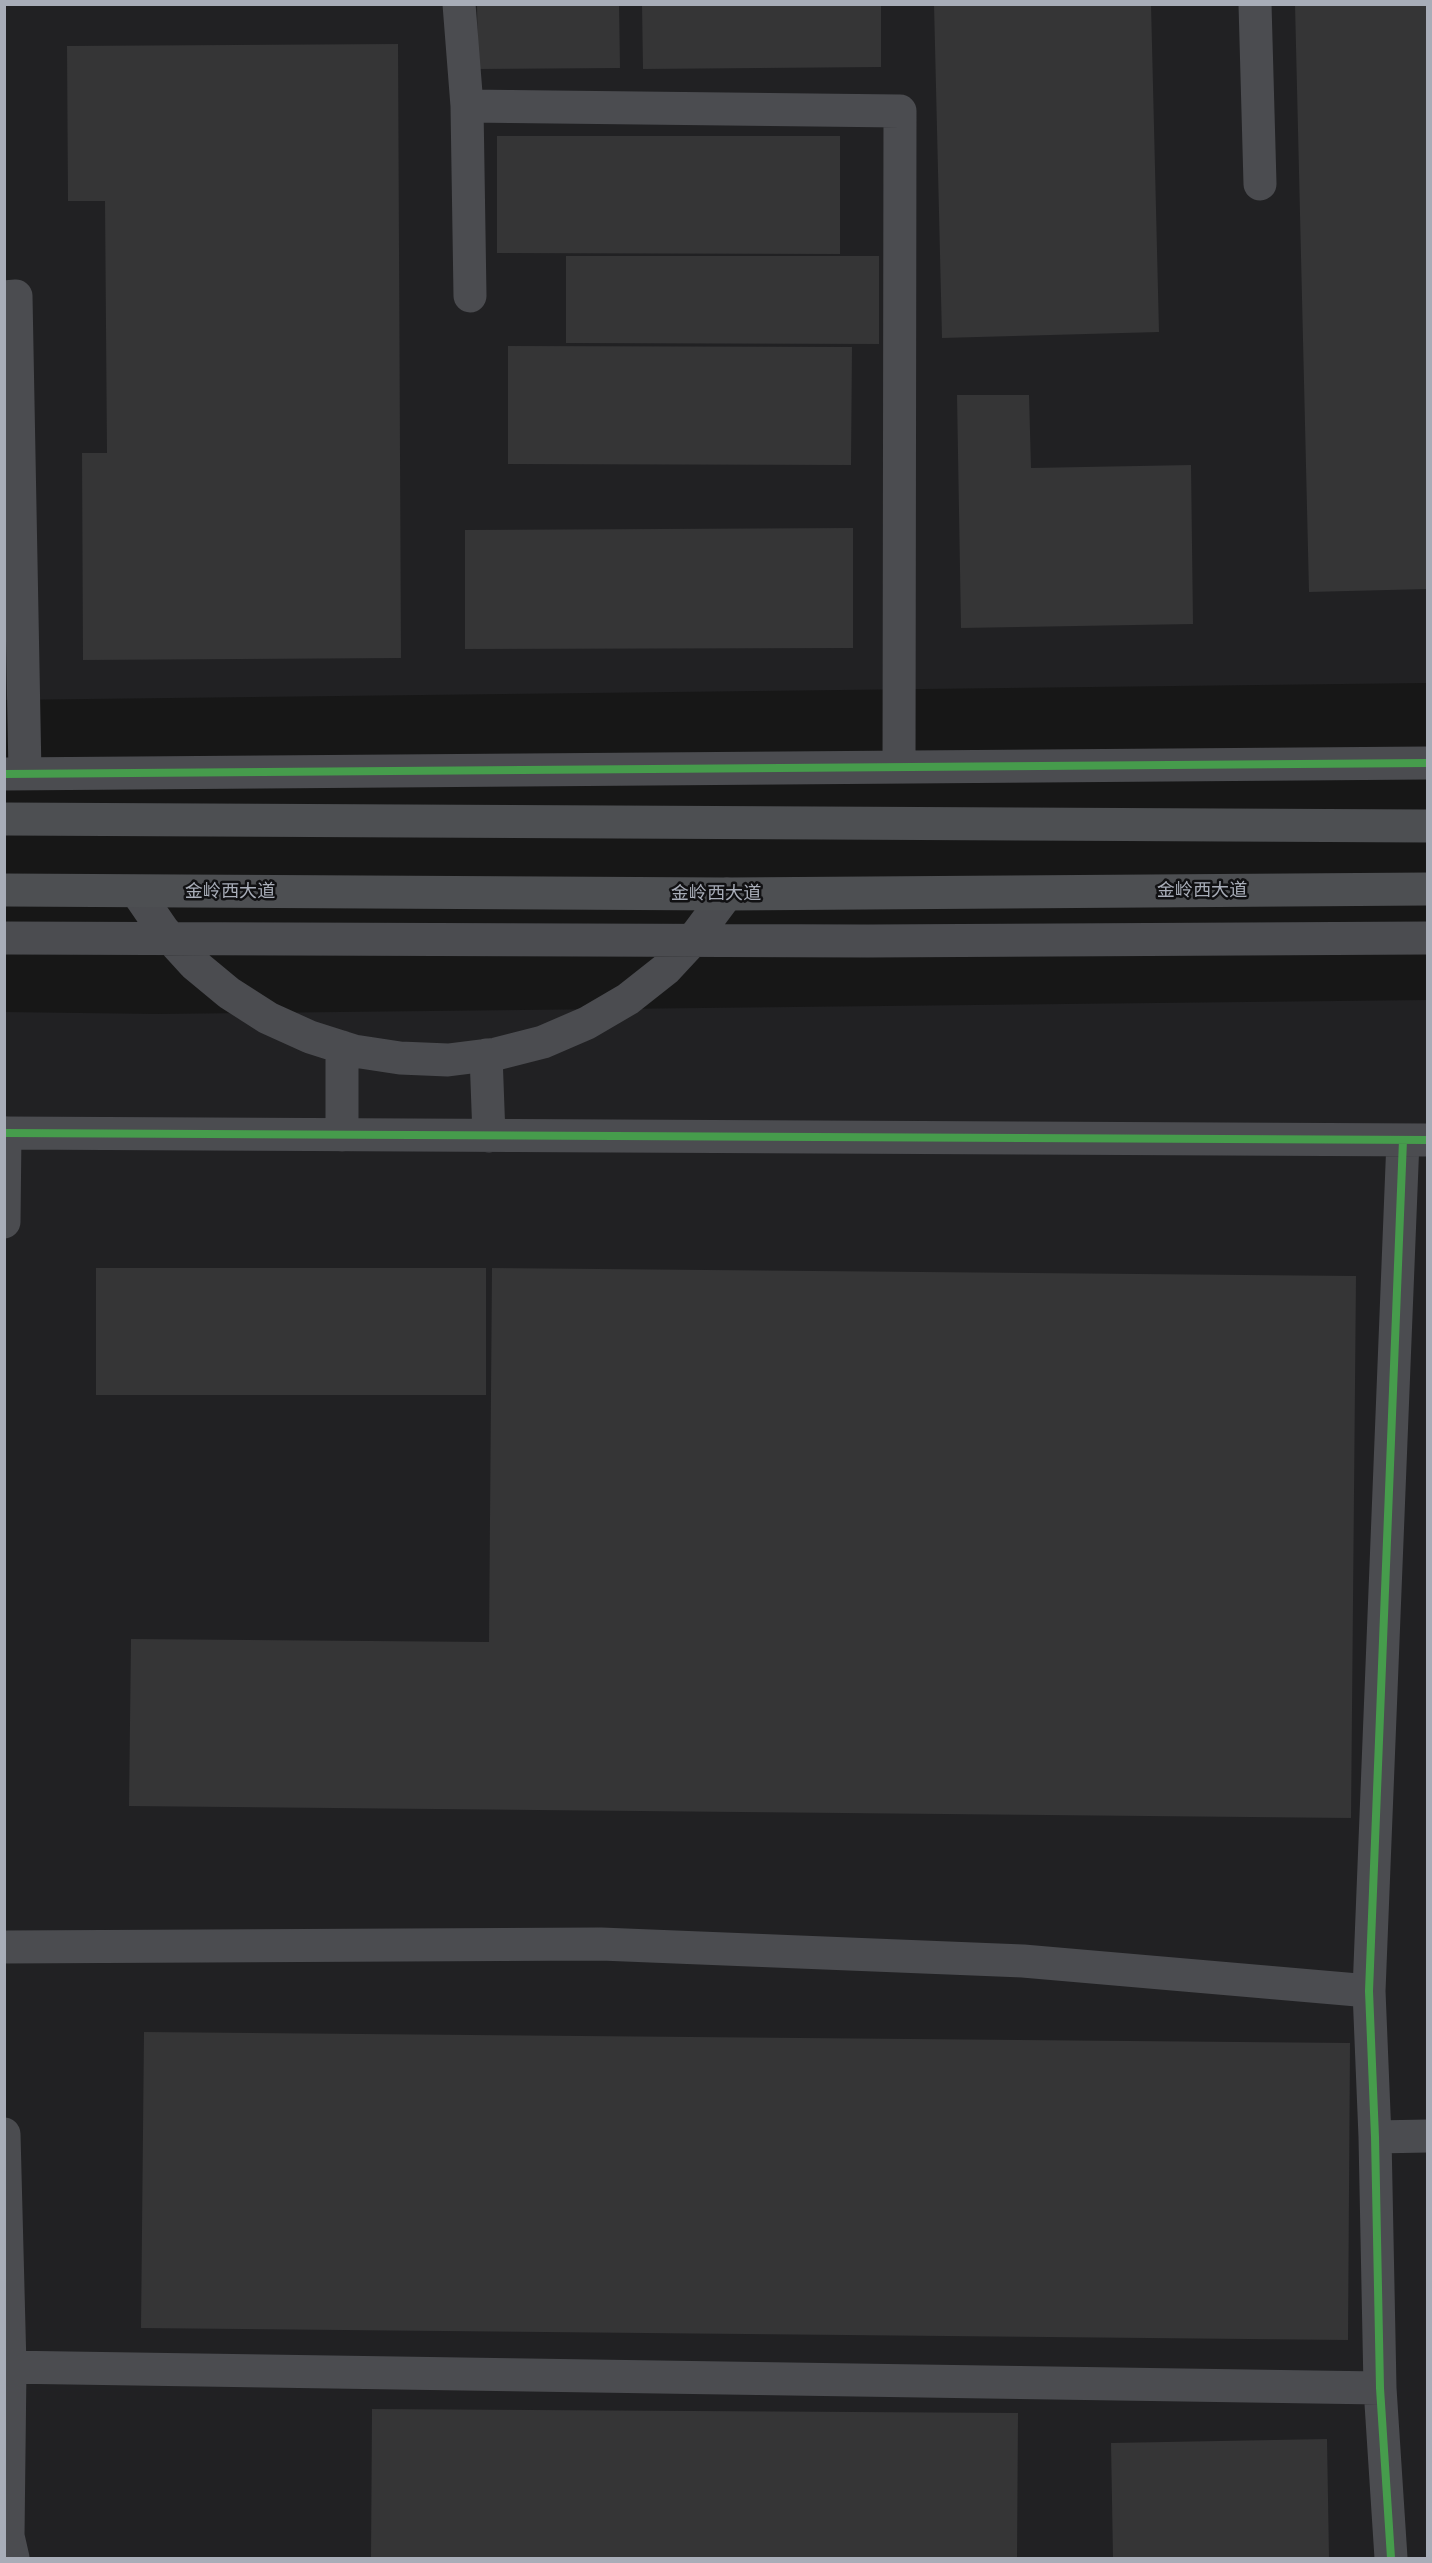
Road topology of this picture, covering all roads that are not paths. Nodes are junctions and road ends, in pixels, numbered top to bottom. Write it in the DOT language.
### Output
graph roads {
  1 [pos="459,4"];
  2 [pos="1255,4"];
  3 [pos="467,106"];
  4 [pos="1260,184"];
  5 [pos="470,296"];
  6 [pos="4,297"];
  7 [pos="13,604"];
  8 [pos="1428,762"];
  9 [pos="899,766"];
  10 [pos="15,774"];
  11 [pos="4,819"];
  12 [pos="1428,826"];
  13 [pos="1428,889"];
  14 [pos="4,891"];
  15 [pos="137,892"];
  16 [pos="727,894"];
  17 [pos="4,938"];
  18 [pos="1428,938"];
  19 [pos="171,939"];
  20 [pos="692,941"];
  21 [pos="342,1047"];
  22 [pos="486,1055"];
  23 [pos="5,1133"];
  24 [pos="342,1135"];
  25 [pos="489,1136"];
  26 [pos="1415,1140"];
  27 [pos="4,1222"];
  28 [pos="4,1947"];
  29 [pos="1369,1991"];
  30 [pos="4,2134"];
  31 [pos="1428,2136"];
  32 [pos="1375,2137"];
  33 [pos="7,2367"];
  34 [pos="1380,2388"];
  35 [pos="13,2559"];
  36 [pos="1391,2559"];
  1 -- 3 [label="street"];
  2 -- 4 [label="street"];
  3 -- 5 [label="street"];
  3 -- 9 [label="street"];
  6 -- 7 [label="street"];
  7 -- 10 [label="street"];
  8 -- 9 [label="street"];
  9 -- 10 [label="street"];
  11 -- 12 [label="main road"];
  13 -- 16 [label="main road, 金岭西大道"];
  14 -- 15 [label="main road, 金岭西大道"];
  15 -- 16 [label="main road, 金岭西大道"];
  15 -- 19 [label="street"];
  16 -- 20 [label="street"];
  17 -- 19 [label="street"];
  18 -- 20 [label="street"];
  19 -- 20 [label="street"];
  19 -- 21 [label="street"];
  20 -- 22 [label="street"];
  21 -- 22 [label="street"];
  21 -- 24 [label="street"];
  22 -- 25 [label="street"];
  23 -- 24 [label="street"];
  23 -- 27 [label="street"];
  24 -- 25 [label="street"];
  25 -- 26 [label="street"];
  26 -- 29 [label="street"];
  28 -- 29 [label="street"];
  29 -- 32 [label="street"];
  30 -- 33 [label="street"];
  31 -- 32 [label="street"];
  32 -- 34 [label="street"];
  33 -- 34 [label="street"];
  33 -- 35 [label="street"];
  34 -- 36 [label="street"];
}
